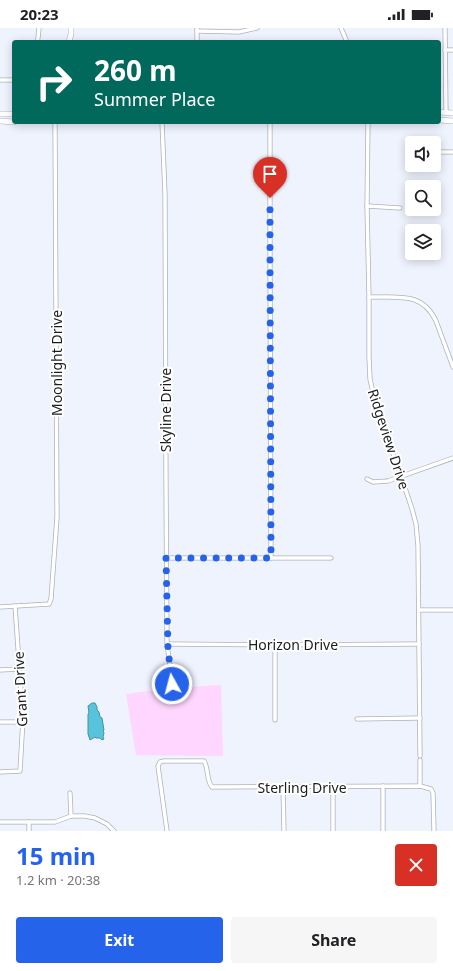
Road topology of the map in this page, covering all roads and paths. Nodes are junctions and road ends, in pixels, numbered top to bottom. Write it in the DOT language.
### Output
graph roads {
  1 [pos="39,28"];
  2 [pos="71,28"];
  3 [pos="256,28"];
  4 [pos="341,28"];
  5 [pos="445,28"];
  6 [pos="197,30"];
  7 [pos="38,40"];
  8 [pos="70,40"];
  9 [pos="347,40"];
  10 [pos="445,50"];
  11 [pos="453,50"];
  12 [pos="0,80"];
  13 [pos="12,80"];
  14 [pos="441,112"];
  15 [pos="446,112"];
  16 [pos="453,113"];
  17 [pos="0,114"];
  18 [pos="12,114"];
  19 [pos="441,120"];
  20 [pos="0,121"];
  21 [pos="453,121"];
  22 [pos="12,122"];
  23 [pos="55,124"];
  24 [pos="162,124"];
  25 [pos="270,124"];
  26 [pos="368,124"];
  27 [pos="441,152"];
  28 [pos="453,152"];
  29 [pos="367,206"];
  30 [pos="400,208"];
  31 [pos="369,298"];
  32 [pos="453,367"];
  33 [pos="453,458"];
  34 [pos="401,476"];
  35 [pos="367,479"];
  36 [pos="166,558"];
  37 [pos="271,558"];
  38 [pos="331,558"];
  39 [pos="15,606"];
  40 [pos="0,607"];
  41 [pos="419,610"];
  42 [pos="453,610"];
  43 [pos="167,644"];
  44 [pos="419,644"];
  45 [pos="275,645"];
  46 [pos="19,669"];
  47 [pos="0,670"];
  48 [pos="176,698"];
  49 [pos="420,718"];
  50 [pos="275,720"];
  51 [pos="357,720"];
  52 [pos="0,722"];
  53 [pos="23,722"];
  54 [pos="0,772"];
  55 [pos="383,786"];
  56 [pos="420,786"];
  57 [pos="283,787"];
  58 [pos="333,787"];
  59 [pos="70,793"];
  60 [pos="71,816"];
  61 [pos="0,822"];
  62 [pos="29,822"];
  63 [pos="29,831"];
  64 [pos="114,831"];
  65 [pos="167,831"];
  66 [pos="284,831"];
  67 [pos="333,831"];
  68 [pos="383,831"];
  69 [pos="434,831"];
  1 -- 7 [label="street"];
  2 -- 8 [label="main road"];
  3 -- 6 [label="street"];
  4 -- 9 [label="street"];
  5 -- 10 [label="street"];
  10 -- 11 [label="street"];
  10 -- 15 [label="street"];
  12 -- 13 [label="street"];
  14 -- 15 [label="main road"];
  15 -- 16 [label="main road"];
  17 -- 18 [label="main road"];
  19 -- 21 [label="main road"];
  20 -- 22 [label="main road"];
  23 -- 39 [label="street, Moonlight Drive"];
  24 -- 36 [label="street, Skyline Drive"];
  25 -- 37 [label="street"];
  26 -- 29 [label="street, Ridgeview Drive"];
  27 -- 28 [label="street"];
  29 -- 30 [label="street"];
  29 -- 31 [label="street, Ridgeview Drive"];
  31 -- 32 [label="street"];
  31 -- 34 [label="street, Ridgeview Drive"];
  33 -- 34 [label="street"];
  34 -- 35 [label="street"];
  34 -- 41 [label="street, Ridgeview Drive"];
  36 -- 37 [label="street"];
  36 -- 43 [label="street, Skyline Drive"];
  37 -- 38 [label="street"];
  39 -- 40 [label="street"];
  39 -- 46 [label="street, Grant Drive"];
  41 -- 42 [label="street"];
  41 -- 44 [label="street, Ridgeview Drive"];
  43 -- 45 [label="street, Horizon Drive"];
  43 -- 48 [label="street, Skyline Drive"];
  44 -- 45 [label="street, Horizon Drive"];
  44 -- 49 [label="street, Ridgeview Drive"];
  45 -- 50 [label="street"];
  46 -- 47 [label="street"];
  46 -- 53 [label="street, Grant Drive"];
  49 -- 51 [label="street"];
  49 -- 56 [label="street, Ridgeview Drive"];
  52 -- 53 [label="street"];
  53 -- 54 [label="street, Grant Drive"];
  55 -- 56 [label="street, Sterling Drive"];
  55 -- 58 [label="street, Sterling Drive"];
  55 -- 68 [label="street"];
  56 -- 69 [label="street"];
  57 -- 58 [label="street, Sterling Drive"];
  57 -- 65 [label="street, Sterling Drive"];
  57 -- 66 [label="street"];
  58 -- 67 [label="street"];
  59 -- 60 [label="street"];
  60 -- 62 [label="street"];
  60 -- 64 [label="street"];
  61 -- 62 [label="street"];
  62 -- 63 [label="street"];
}
